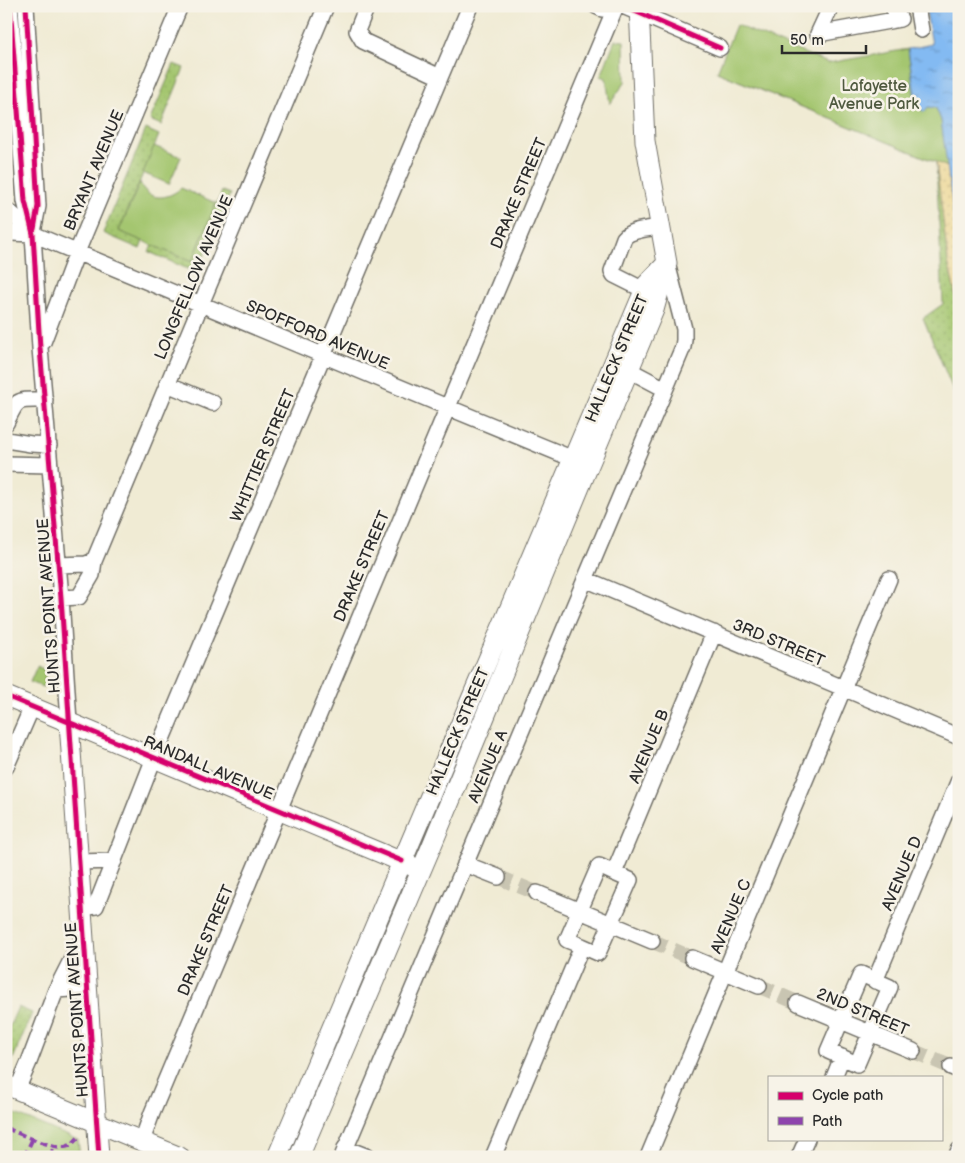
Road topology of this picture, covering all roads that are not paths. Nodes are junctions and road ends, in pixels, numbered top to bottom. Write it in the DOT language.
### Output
graph roads {
  1 [pos="10,6"];
  2 [pos="26,6"];
  3 [pos="180,6"];
  4 [pos="326,6"];
  5 [pos="367,6"];
  6 [pos="470,6"];
  7 [pos="596,6"];
  8 [pos="609,6"];
  9 [pos="616,6"];
  10 [pos="831,6"];
  11 [pos="892,6"];
  12 [pos="917,6"];
  13 [pos="633,9"];
  14 [pos="921,30"];
  15 [pos="720,48"];
  16 [pos="440,77"];
  17 [pos="19,107"];
  18 [pos="6,212"];
  19 [pos="660,227"];
  20 [pos="6,231"];
  21 [pos="33,234"];
  22 [pos="77,252"];
  23 [pos="667,263"];
  24 [pos="644,290"];
  25 [pos="201,304"];
  26 [pos="40,348"];
  27 [pos="323,355"];
  28 [pos="629,370"];
  29 [pos="167,384"];
  30 [pos="665,389"];
  31 [pos="45,400"];
  32 [pos="212,404"];
  33 [pos="447,407"];
  34 [pos="6,423"];
  35 [pos="6,440"];
  36 [pos="48,445"];
  37 [pos="581,462"];
  38 [pos="6,464"];
  39 [pos="50,465"];
  40 [pos="94,561"];
  41 [pos="58,565"];
  42 [pos="585,579"];
  43 [pos="890,580"];
  44 [pos="61,598"];
  45 [pos="714,634"];
  46 [pos="844,688"];
  47 [pos="6,696"];
  48 [pos="32,707"];
  49 [pos="69,722"];
  50 [pos="958,734"];
  51 [pos="154,758"];
  52 [pos="6,767"];
  53 [pos="959,780"];
  54 [pos="278,810"];
  55 [pos="114,861"];
  56 [pos="79,862"];
  57 [pos="402,862"];
  58 [pos="465,864"];
  59 [pos="422,870"];
  60 [pos="614,873"];
  61 [pos="498,877"];
  62 [pos="538,894"];
  63 [pos="82,908"];
  64 [pos="579,910"];
  65 [pos="611,924"];
  66 [pos="84,935"];
  67 [pos="652,941"];
  68 [pos="582,946"];
  69 [pos="692,958"];
  70 [pos="725,972"];
  71 [pos="876,981"];
  72 [pos="759,986"];
  73 [pos="87,988"];
  74 [pos="56,990"];
  75 [pos="798,1003"];
  76 [pos="841,1020"];
  77 [pos="871,1033"];
  78 [pos="913,1051"];
  79 [pos="842,1057"];
  80 [pos="834,1076"];
  81 [pos="12,1087"];
  82 [pos="96,1122"];
  83 [pos="807,1140"];
  84 [pos="140,1149"];
  85 [pos="959,1150"];
  86 [pos="344,1152"];
  87 [pos="99,1157"];
  88 [pos="180,1157"];
  89 [pos="277,1157"];
  90 [pos="298,1157"];
  91 [pos="368,1157"];
  92 [pos="493,1157"];
  93 [pos="648,1157"];
  94 [pos="799,1157"];
  95 [pos="956,1157"];
  1 -- 17 [label="street, HUNTS POINT AVENUE"];
  2 -- 17 [label="street, HUNTS POINT AVENUE"];
  3 -- 22 [label="street, BRYANT AVENUE"];
  4 -- 25 [label="street, LONGFELLOW AVENUE"];
  5 -- 16 [label="street"];
  6 -- 16 [label="street, WHITTIER STREET"];
  7 -- 8 [label="street"];
  9 -- 33 [label="street, DRAKE STREET"];
  10 -- 11 [label="street"];
  12 -- 14 [label="street"];
  13 -- 15 [label="street"];
  13 -- 19 [label="main road"];
  16 -- 27 [label="street, WHITTIER STREET"];
  17 -- 21 [label="street, HUNTS POINT AVENUE"];
  18 -- 21 [label="street, SPOFFORD AVENUE"];
  19 -- 23 [label="main road"];
  19 -- 24 [label="street"];
  20 -- 21 [label="street, SPOFFORD AVENUE"];
  21 -- 22 [label="street, SPOFFORD AVENUE"];
  21 -- 26 [label="street, HUNTS POINT AVENUE"];
  22 -- 25 [label="street, SPOFFORD AVENUE"];
  22 -- 26 [label="street, BRYANT AVENUE"];
  23 -- 24 [label="main road, HALLECK STREET"];
  23 -- 28 [label="main road, HALLECK STREET"];
  23 -- 30 [label="street, AVENUE A"];
  24 -- 37 [label="main road, HALLECK STREET"];
  25 -- 27 [label="street, SPOFFORD AVENUE"];
  25 -- 29 [label="street, LONGFELLOW AVENUE"];
  26 -- 31 [label="street, HUNTS POINT AVENUE"];
  27 -- 33 [label="street, SPOFFORD AVENUE"];
  27 -- 51 [label="street, WHITTIER STREET"];
  28 -- 30 [label="street"];
  28 -- 37 [label="main road, HALLECK STREET"];
  29 -- 32 [label="street"];
  29 -- 40 [label="street, LONGFELLOW AVENUE"];
  30 -- 42 [label="street, AVENUE A"];
  31 -- 34 [label="street"];
  31 -- 36 [label="street, HUNTS POINT AVENUE"];
  33 -- 37 [label="street, SPOFFORD AVENUE"];
  33 -- 54 [label="street, DRAKE STREET"];
  35 -- 36 [label="street"];
  36 -- 39 [label="street, HUNTS POINT AVENUE"];
  37 -- 57 [label="main road, HALLECK STREET"];
  37 -- 59 [label="main road, HALLECK STREET"];
  38 -- 39 [label="street"];
  39 -- 41 [label="street, HUNTS POINT AVENUE"];
  40 -- 41 [label="street"];
  40 -- 44 [label="street, LONGFELLOW AVENUE"];
  41 -- 44 [label="street, HUNTS POINT AVENUE"];
  42 -- 45 [label="street, 3RD STREET"];
  42 -- 58 [label="street, AVENUE A"];
  43 -- 46 [label="street, AVENUE C"];
  44 -- 49 [label="street, HUNTS POINT AVENUE"];
  45 -- 46 [label="street, 3RD STREET"];
  45 -- 60 [label="street, AVENUE B"];
  46 -- 50 [label="street, 3RD STREET"];
  46 -- 70 [label="street, AVENUE C"];
  47 -- 48 [label="main road, RANDALL AVENUE"];
  48 -- 49 [label="main road, RANDALL AVENUE"];
  48 -- 52 [label="street"];
  49 -- 51 [label="main road, RANDALL AVENUE"];
  49 -- 56 [label="main road, HUNTS POINT AVENUE"];
  51 -- 54 [label="main road, RANDALL AVENUE"];
  51 -- 55 [label="street, WHITTIER STREET"];
  53 -- 71 [label="street, AVENUE D"];
  54 -- 57 [label="main road, RANDALL AVENUE"];
  54 -- 84 [label="street, DRAKE STREET"];
  55 -- 56 [label="street"];
  55 -- 63 [label="street, WHITTIER STREET"];
  56 -- 63 [label="main road, HUNTS POINT AVENUE"];
  57 -- 59 [label="main road, RANDALL AVENUE"];
  57 -- 89 [label="main road, HALLECK STREET"];
  58 -- 61 [label="street"];
  58 -- 86 [label="street, AVENUE A"];
  59 -- 90 [label="main road, HALLECK STREET"];
  60 -- 64 [label="street"];
  60 -- 65 [label="street"];
  62 -- 64 [label="street"];
  63 -- 66 [label="main road, HUNTS POINT AVENUE"];
  64 -- 65 [label="street"];
  64 -- 68 [label="street"];
  65 -- 67 [label="street"];
  65 -- 68 [label="street"];
  66 -- 73 [label="main road, HUNTS POINT AVENUE"];
  66 -- 74 [label="street"];
  68 -- 92 [label="street"];
  69 -- 70 [label="street"];
  70 -- 72 [label="street"];
  70 -- 93 [label="street, AVENUE C"];
  71 -- 76 [label="street"];
  71 -- 77 [label="street"];
  73 -- 74 [label="street"];
  73 -- 82 [label="main road, HUNTS POINT AVENUE"];
  74 -- 81 [label="street"];
  75 -- 76 [label="street, 2ND STREET"];
  76 -- 77 [label="street, 2ND STREET"];
  76 -- 79 [label="street"];
  77 -- 78 [label="street, 2ND STREET"];
  77 -- 79 [label="street"];
  79 -- 80 [label="street"];
  81 -- 82 [label="main road"];
  82 -- 84 [label="main road"];
  82 -- 87 [label="main road, HUNTS POINT AVENUE"];
  83 -- 94 [label="street"];
  84 -- 88 [label="main road"];
  85 -- 95 [label="street"];
  86 -- 91 [label="street"];
}
